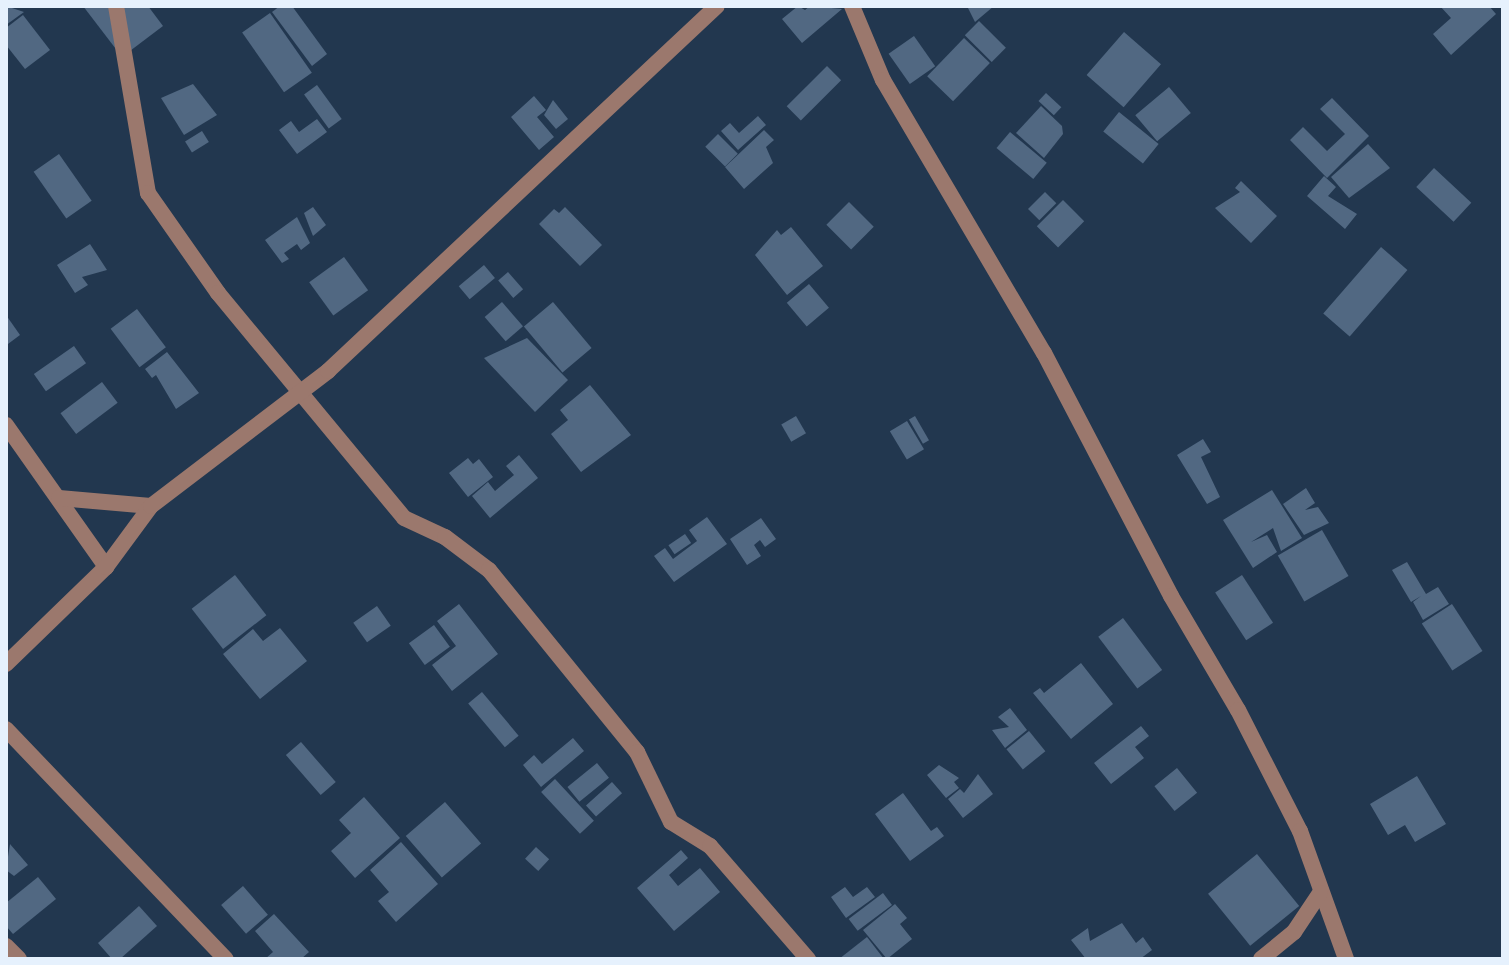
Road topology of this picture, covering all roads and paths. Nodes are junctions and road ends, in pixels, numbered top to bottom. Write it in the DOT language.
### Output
graph roads {
  1 [pos="116,6"];
  2 [pos="717,6"];
  3 [pos="852,6"];
  4 [pos="302,390"];
  5 [pos="6,425"];
  6 [pos="59,498"];
  7 [pos="151,506"];
  8 [pos="106,567"];
  9 [pos="6,664"];
  10 [pos="6,729"];
  11 [pos="1320,893"];
  12 [pos="6,946"];
  13 [pos="19,959"];
  14 [pos="226,959"];
  15 [pos="808,959"];
  16 [pos="1261,959"];
  17 [pos="1346,959"];
  1 -- 4 [label="street"];
  2 -- 4 [label="street"];
  3 -- 11 [label="street"];
  4 -- 7 [label="street"];
  4 -- 15 [label="street"];
  5 -- 6 [label="street"];
  6 -- 7 [label="street"];
  6 -- 8 [label="street"];
  7 -- 8 [label="street"];
  8 -- 9 [label="street"];
  10 -- 14 [label="street"];
  11 -- 16 [label="street"];
  11 -- 17 [label="street"];
  12 -- 13 [label="street"];
}
